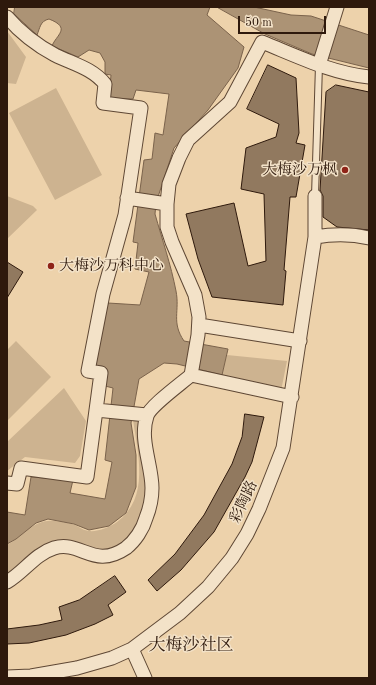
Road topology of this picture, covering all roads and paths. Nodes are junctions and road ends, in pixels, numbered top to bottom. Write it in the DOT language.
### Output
graph roads {
  1 [pos="337,10"];
  2 [pos="7,17"];
  3 [pos="318,65"];
  4 [pos="369,77"];
  5 [pos="315,196"];
  6 [pos="127,198"];
  7 [pos="167,204"];
  8 [pos="315,237"];
  9 [pos="369,238"];
  10 [pos="199,325"];
  11 [pos="300,341"];
  12 [pos="191,375"];
  13 [pos="292,397"];
  14 [pos="96,410"];
  15 [pos="141,414"];
  16 [pos="7,483"];
  17 [pos="7,582"];
  18 [pos="132,649"];
  19 [pos="7,678"];
  20 [pos="145,678"];
  1 -- 3 [label="street"];
  2 -- 6 [label="street"];
  3 -- 4 [label="street"];
  3 -- 5 [label="lane"];
  3 -- 7 [label="street"];
  5 -- 8 [label="street, 彩陶路"];
  6 -- 7 [label="street"];
  6 -- 14 [label="street"];
  7 -- 10 [label="street"];
  8 -- 9 [label="street"];
  8 -- 11 [label="street, 彩陶路"];
  10 -- 11 [label="street"];
  10 -- 12 [label="street"];
  11 -- 13 [label="street, 彩陶路"];
  12 -- 13 [label="street"];
  12 -- 15 [label="street"];
  13 -- 18 [label="street, 彩陶路"];
  14 -- 15 [label="street"];
  14 -- 16 [label="street"];
  15 -- 17 [label="street"];
  18 -- 19 [label="street, 彩陶路"];
  18 -- 20 [label="street"];
}
